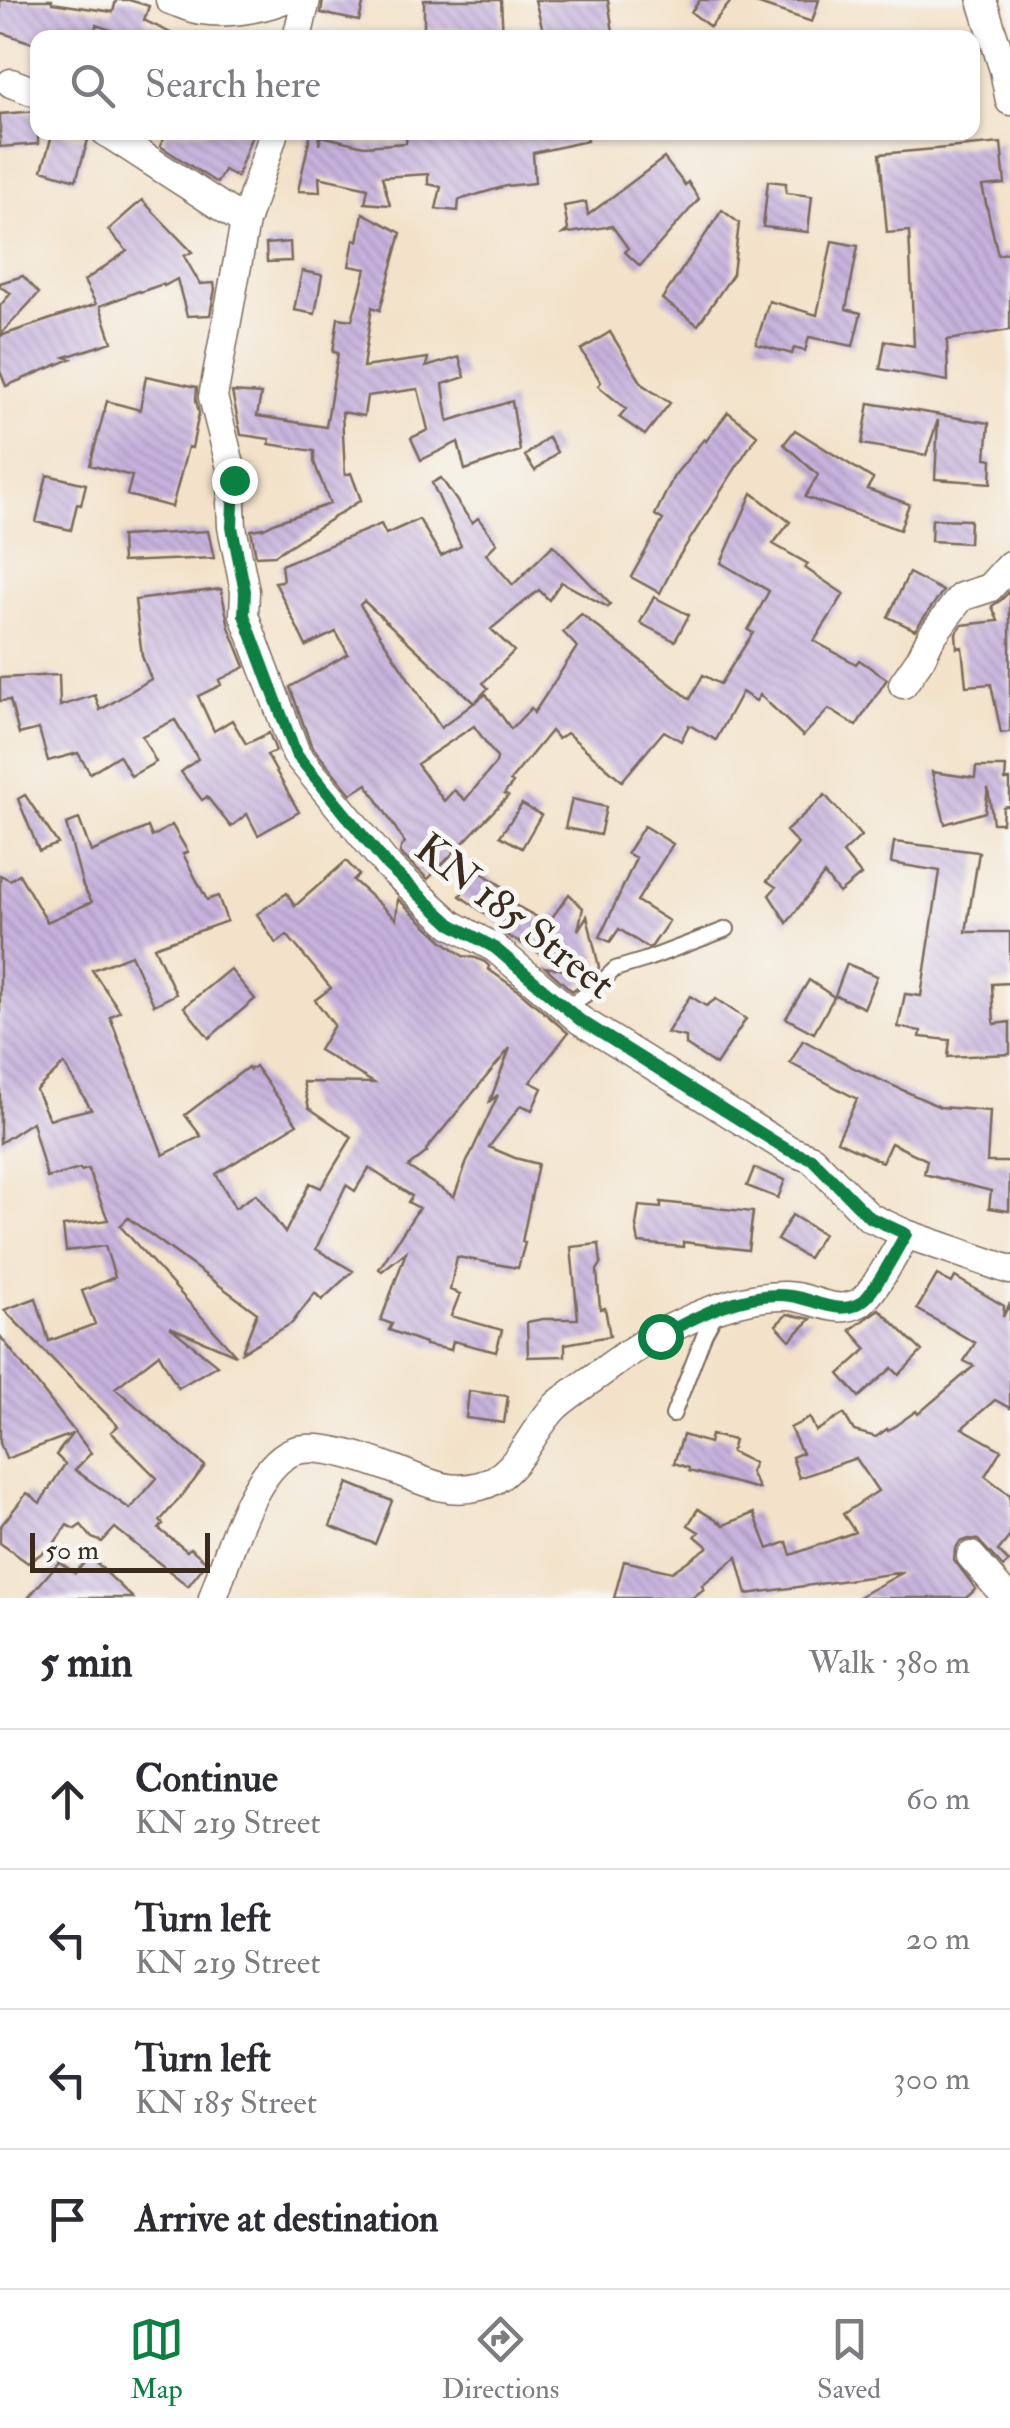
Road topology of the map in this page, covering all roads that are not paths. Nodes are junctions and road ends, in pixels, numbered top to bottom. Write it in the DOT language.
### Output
graph roads {
  1 [pos="170,0"];
  2 [pos="282,0"];
  3 [pos="306,0"];
  4 [pos="982,0"];
  5 [pos="300,30"];
  6 [pos="10,83"];
  7 [pos="30,90"];
  8 [pos="1010,101"];
  9 [pos="118,140"];
  10 [pos="271,140"];
  11 [pos="245,222"];
  12 [pos="1010,566"];
  13 [pos="902,684"];
  14 [pos="727,929"];
  15 [pos="580,1020"];
  16 [pos="906,1234"];
  17 [pos="1010,1270"];
  18 [pos="718,1308"];
  19 [pos="673,1414"];
  20 [pos="971,1556"];
  21 [pos="213,1598"];
  22 [pos="1007,1598"];
  1 -- 2 [label="street"];
  3 -- 5 [label="street"];
  4 -- 8 [label="street"];
  6 -- 7 [label="street"];
  9 -- 11 [label="street"];
  10 -- 11 [label="street, KN 185 Street"];
  11 -- 15 [label="street, KN 185 Street"];
  12 -- 13 [label="street"];
  14 -- 15 [label="lane"];
  15 -- 16 [label="street, KN 185 Street"];
  16 -- 17 [label="street, KN 185 Street"];
  16 -- 18 [label="street"];
  18 -- 19 [label="lane"];
  18 -- 21 [label="street"];
  20 -- 22 [label="street"];
}
